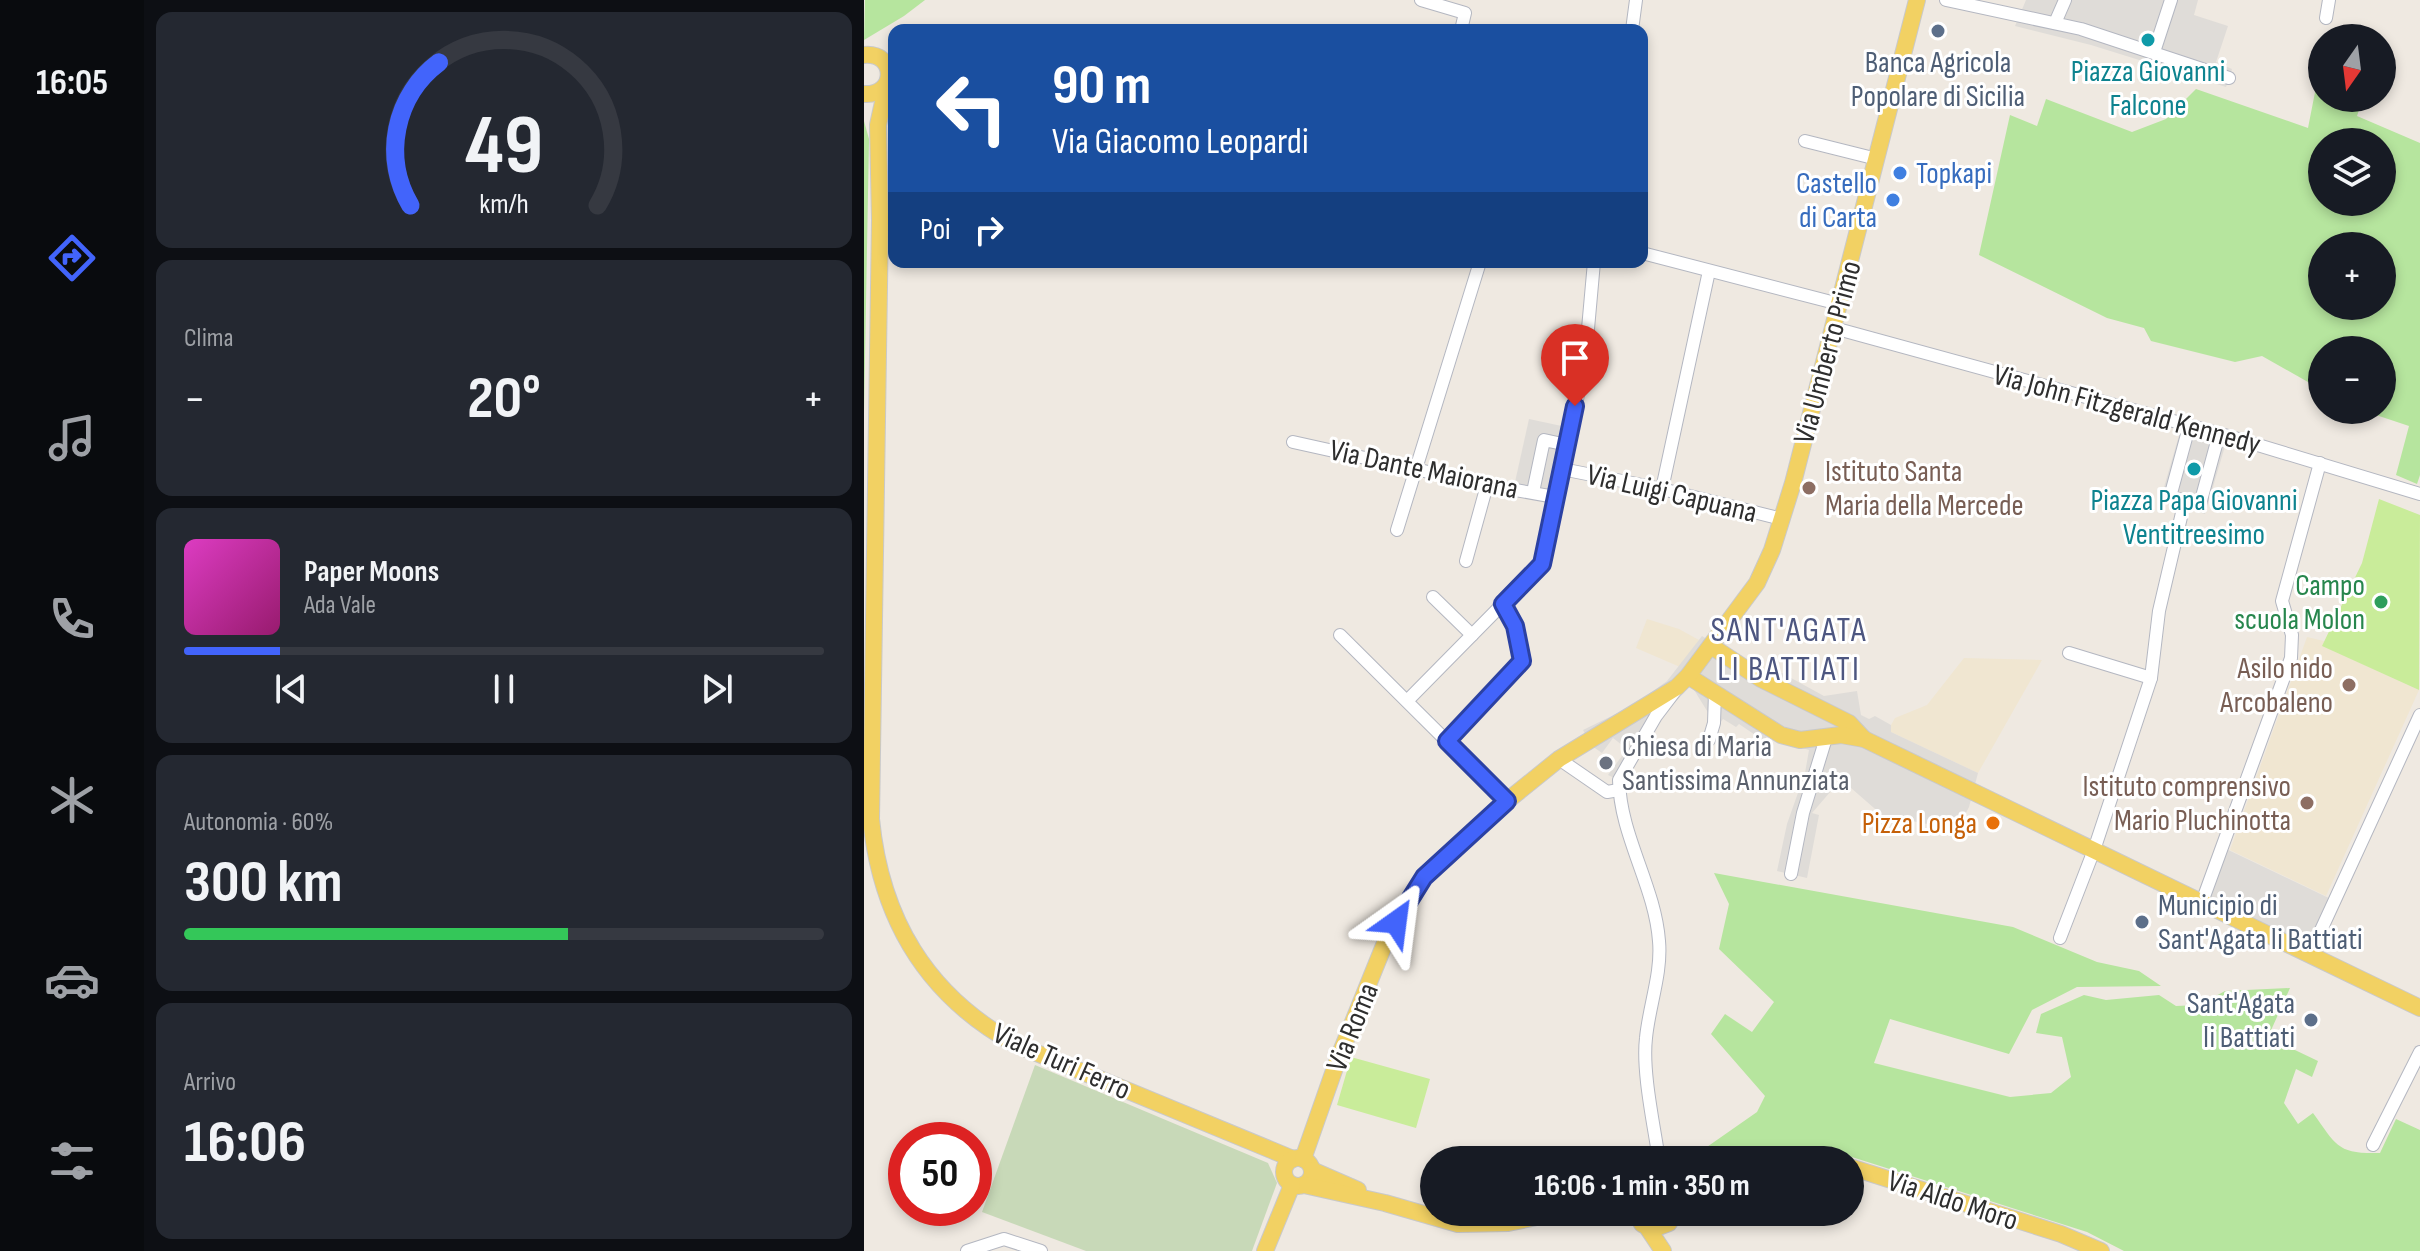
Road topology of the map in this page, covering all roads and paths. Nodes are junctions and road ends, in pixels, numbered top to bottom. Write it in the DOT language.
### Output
graph roads {
  1 [pos="1421,0"];
  2 [pos="1636,0"];
  3 [pos="1917,0"];
  4 [pos="1946,0"];
  5 [pos="2065,0"];
  6 [pos="2171,0"];
  7 [pos="2329,0"];
  8 [pos="2326,18"];
  9 [pos="2055,23"];
  10 [pos="1462,24"];
  11 [pos="1633,24"];
  12 [pos="2154,52"];
  13 [pos="864,55"];
  14 [pos="888,70"];
  15 [pos="888,78"];
  16 [pos="2229,78"];
  17 [pos="887,84"];
  18 [pos="864,95"];
  19 [pos="878,125"];
  20 [pos="1805,141"];
  21 [pos="1877,159"];
  22 [pos="1648,255"];
  23 [pos="1478,268"];
  24 [pos="1593,268"];
  25 [pos="1709,271"];
  26 [pos="1839,304"];
  27 [pos="1834,328"];
  28 [pos="2189,427"];
  29 [pos="2219,434"];
  30 [pos="1293,442"];
  31 [pos="1567,445"];
  32 [pos="2320,463"];
  33 [pos="1417,469"];
  34 [pos="1562,469"];
  35 [pos="1487,485"];
  36 [pos="1662,489"];
  37 [pos="1533,492"];
  38 [pos="2420,494"];
  39 [pos="1555,497"];
  40 [pos="2183,505"];
  41 [pos="1782,519"];
  42 [pos="1397,530"];
  43 [pos="1466,561"];
  44 [pos="1433,597"];
  45 [pos="1503,604"];
  46 [pos="1340,635"];
  47 [pos="1472,635"];
  48 [pos="1711,646"];
  49 [pos="2069,653"];
  50 [pos="2151,678"];
  51 [pos="1683,681"];
  52 [pos="1715,693"];
  53 [pos="1407,701"];
  54 [pos="2420,715"];
  55 [pos="1841,718"];
  56 [pos="1829,738"];
  57 [pos="1864,739"];
  58 [pos="1709,740"];
  59 [pos="1447,741"];
  60 [pos="2406,745"];
  61 [pos="2420,751"];
  62 [pos="1559,759"];
  63 [pos="1619,785"];
  64 [pos="1507,801"];
  65 [pos="2094,850"];
  66 [pos="1791,874"];
  67 [pos="2202,902"];
  68 [pos="2060,938"];
  69 [pos="2310,954"];
  70 [pos="2420,1008"];
  71 [pos="2420,1052"];
  72 [pos="2373,1145"];
  73 [pos="1657,1146"];
  74 [pos="1864,1171"];
  75 [pos="1298,1172"];
  76 [pos="1420,1214"];
  77 [pos="1645,1226"];
  78 [pos="1673,1226"];
  79 [pos="967,1251"];
  80 [pos="1041,1251"];
  81 [pos="1265,1251"];
  82 [pos="1663,1251"];
  83 [pos="1674,1251"];
  84 [pos="2101,1251"];
  1 -- 10 [label="street"];
  2 -- 11 [label="street"];
  3 -- 21 [label="main road, Via Umberto Primo"];
  4 -- 9 [label="street"];
  5 -- 9 [label="street"];
  6 -- 12 [label="street"];
  7 -- 8 [label="street"];
  9 -- 12 [label="street"];
  12 -- 16 [label="street"];
  13 -- 14 [label="main road"];
  15 -- 17 [label="main road"];
  17 -- 18 [label="main road"];
  17 -- 19 [label="main road"];
  18 -- 19 [label="main road"];
  19 -- 75 [label="main road, Viale Turi Ferro"];
  20 -- 21 [label="street"];
  21 -- 26 [label="main road, Via Umberto Primo"];
  22 -- 25 [label="street"];
  23 -- 33 [label="street"];
  24 -- 31 [label="street"];
  25 -- 26 [label="street"];
  25 -- 36 [label="street"];
  26 -- 27 [label="main road, Via Umberto Primo"];
  27 -- 28 [label="street, Via John Fitzgerald Kennedy"];
  27 -- 41 [label="main road, Via Umberto Primo"];
  28 -- 29 [label="street, Via John Fitzgerald Kennedy"];
  28 -- 40 [label="street"];
  29 -- 32 [label="street, Via John Fitzgerald Kennedy"];
  29 -- 40 [label="street"];
  30 -- 33 [label="street, Via Dante Maiorana"];
  31 -- 34 [label="street"];
  31 -- 37 [label="street"];
  32 -- 38 [label="street, Via John Fitzgerald Kennedy"];
  32 -- 67 [label="street"];
  33 -- 35 [label="street, Via Dante Maiorana"];
  33 -- 42 [label="street"];
  34 -- 36 [label="street, Via Luigi Capuana"];
  34 -- 39 [label="street"];
  35 -- 37 [label="street, Via Dante Maiorana"];
  35 -- 43 [label="street"];
  36 -- 41 [label="street, Via Luigi Capuana"];
  37 -- 39 [label="street, Via Dante Maiorana"];
  39 -- 45 [label="street"];
  40 -- 50 [label="street"];
  41 -- 48 [label="main road, Via Umberto Primo"];
  44 -- 47 [label="street"];
  45 -- 47 [label="street"];
  45 -- 59 [label="street"];
  46 -- 53 [label="street"];
  47 -- 53 [label="street"];
  48 -- 51 [label="main road, Via Umberto Primo"];
  48 -- 55 [label="main road"];
  49 -- 50 [label="street"];
  50 -- 65 [label="street"];
  51 -- 52 [label="main road"];
  51 -- 62 [label="main road, Via Roma"];
  51 -- 63 [label="street"];
  52 -- 56 [label="main road"];
  52 -- 58 [label="street"];
  53 -- 59 [label="street"];
  54 -- 60 [label="street"];
  55 -- 56 [label="main road"];
  55 -- 57 [label="main road"];
  56 -- 57 [label="main road"];
  56 -- 66 [label="street"];
  57 -- 65 [label="main road"];
  59 -- 64 [label="street"];
  60 -- 61 [label="street"];
  60 -- 69 [label="street"];
  62 -- 63 [label="street"];
  62 -- 64 [label="main road, Via Roma"];
  63 -- 73 [label="street"];
  64 -- 75 [label="main road, Via Roma"];
  65 -- 67 [label="main road"];
  65 -- 68 [label="street"];
  67 -- 69 [label="main road"];
  69 -- 70 [label="main road"];
  71 -- 72 [label="street"];
  74 -- 84 [label="main road, Via Aldo Moro"];
  75 -- 76 [label="main road, Viale Turi Ferro"];
  75 -- 81 [label="main road, Via Roma"];
  77 -- 82 [label="main road"];
  78 -- 83 [label="main road"];
  79 -- 80 [label="street"];
}
